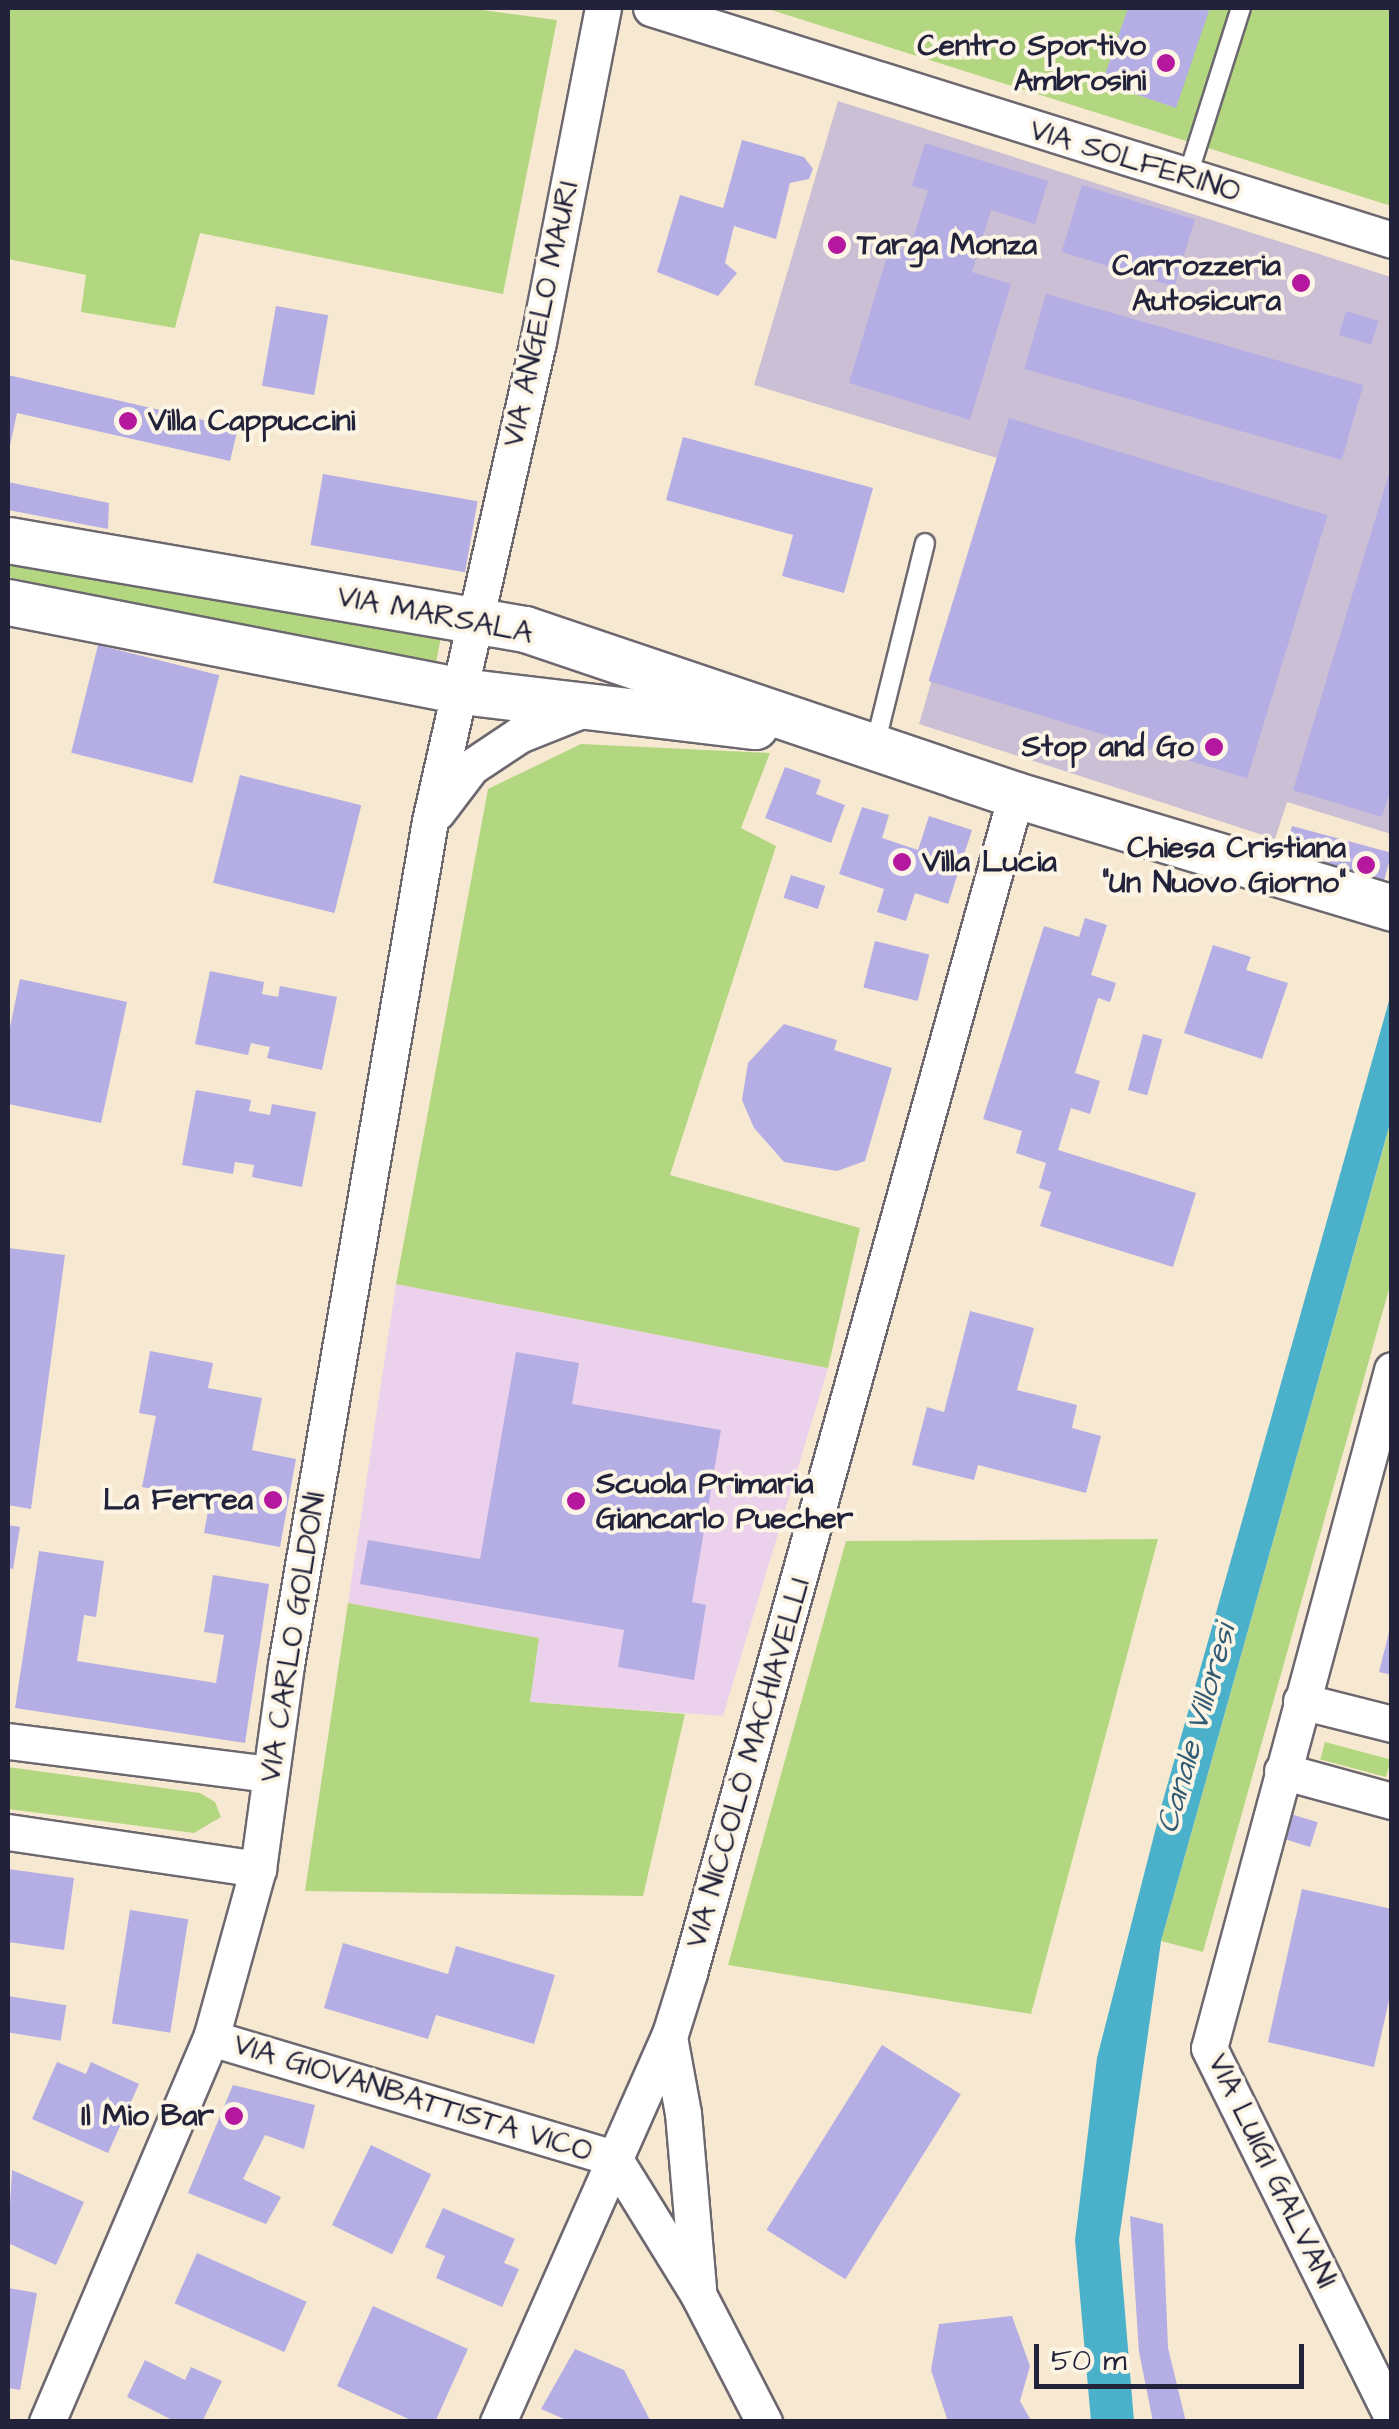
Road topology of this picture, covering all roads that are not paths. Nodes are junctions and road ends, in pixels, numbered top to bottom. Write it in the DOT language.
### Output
graph roads {
  1 [pos="602,8"];
  2 [pos="651,8"];
  3 [pos="1241,8"];
  4 [pos="1187,178"];
  5 [pos="1392,240"];
  6 [pos="8,540"];
  7 [pos="925,543"];
  8 [pos="8,602"];
  9 [pos="476,620"];
  10 [pos="461,691"];
  11 [pos="595,706"];
  12 [pos="863,742"];
  13 [pos="1016,795"];
  14 [pos="430,821"];
  15 [pos="1392,908"];
  16 [pos="1392,1370"];
  17 [pos="1301,1701"];
  18 [pos="1392,1724"];
  19 [pos="8,1741"];
  20 [pos="1285,1757"];
  21 [pos="270,1774"];
  22 [pos="1392,1802"];
  23 [pos="8,1832"];
  24 [pos="258,1869"];
  25 [pos="669,2036"];
  26 [pos="211,2038"];
  27 [pos="614,2158"];
  28 [pos="698,2294"];
  29 [pos="1392,2416"];
  30 [pos="47,2422"];
  31 [pos="498,2422"];
  32 [pos="764,2422"];
  1 -- 9 [label="street, VIA ANGELO MAURI"];
  2 -- 4 [label="street, VIA SOLFERINO"];
  3 -- 4 [label="lane"];
  4 -- 5 [label="street, VIA SOLFERINO"];
  6 -- 9 [label="street, VIA MARSALA"];
  7 -- 12 [label="lane"];
  8 -- 10 [label="street, VIA MARSALA"];
  9 -- 10 [label="street, VIA CARLO GOLDONI"];
  9 -- 12 [label="street, VIA MARSALA"];
  10 -- 11 [label="street, VIA MARSALA"];
  10 -- 14 [label="street, VIA CARLO GOLDONI"];
  11 -- 12 [label="street, VIA MARSALA"];
  11 -- 14 [label="street, VIA CARLO GOLDONI"];
  12 -- 13 [label="street, VIA MARSALA"];
  13 -- 15 [label="street, VIA MARSALA"];
  13 -- 25 [label="street, VIA NICCOLÒ MACHIAVELLI"];
  14 -- 21 [label="street, VIA CARLO GOLDONI"];
  16 -- 17 [label="street, VIA LUIGI GALVANI"];
  17 -- 18 [label="street"];
  17 -- 20 [label="street, VIA LUIGI GALVANI"];
  19 -- 21 [label="street"];
  20 -- 22 [label="street"];
  20 -- 29 [label="street, VIA LUIGI GALVANI"];
  21 -- 24 [label="street, VIA CARLO GOLDONI"];
  23 -- 24 [label="street"];
  24 -- 26 [label="street, VIA CARLO GOLDONI"];
  25 -- 27 [label="street, VIA NICCOLÒ MACHIAVELLI"];
  25 -- 28 [label="street"];
  26 -- 27 [label="street, VIA GIOVANBATTISTA VICO"];
  26 -- 30 [label="street, VIA CARLO GOLDONI"];
  27 -- 28 [label="street"];
  27 -- 31 [label="street, VIA NICCOLÒ MACHIAVELLI"];
  28 -- 32 [label="street"];
}
